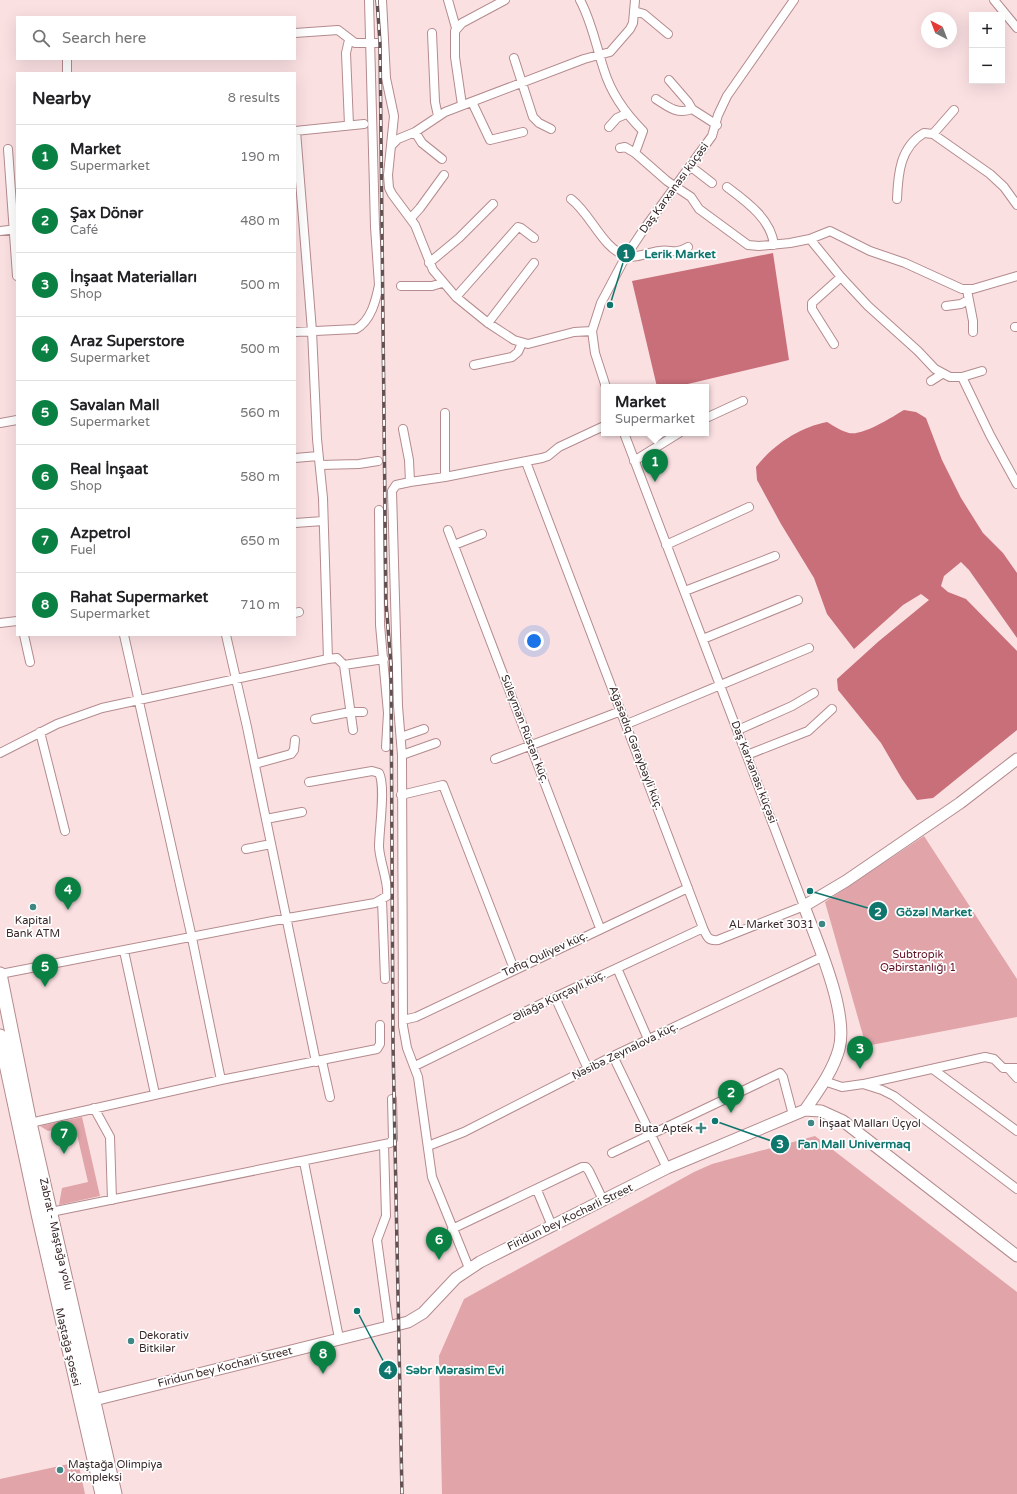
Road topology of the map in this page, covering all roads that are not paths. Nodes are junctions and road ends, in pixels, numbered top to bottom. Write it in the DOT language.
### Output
graph roads {
  1 [pos="368,0"];
  2 [pos="382,0"];
  3 [pos="448,0"];
  4 [pos="505,0"];
  5 [pos="580,0"];
  6 [pos="635,0"];
  7 [pos="794,0"];
  8 [pos="994,0"];
  9 [pos="634,11"];
  10 [pos="456,28"];
  11 [pos="1017,28"];
  12 [pos="296,33"];
  13 [pos="432,33"];
  14 [pos="668,34"];
  15 [pos="349,40"];
  16 [pos="384,43"];
  17 [pos="370,44"];
  18 [pos="600,55"];
  19 [pos="514,58"];
  20 [pos="67,60"];
  21 [pos="67,72"];
  22 [pos="669,80"];
  23 [pos="522,82"];
  24 [pos="656,99"];
  25 [pos="472,102"];
  26 [pos="462,105"];
  27 [pos="692,109"];
  28 [pos="954,110"];
  29 [pos="626,114"];
  30 [pos="438,116"];
  31 [pos="364,124"];
  32 [pos="349,125"];
  33 [pos="717,125"];
  34 [pos="609,127"];
  35 [pos="551,129"];
  36 [pos="296,131"];
  37 [pos="415,132"];
  38 [pos="523,132"];
  39 [pos="933,134"];
  40 [pos="296,143"];
  41 [pos="392,145"];
  42 [pos="620,148"];
  43 [pos="8,149"];
  44 [pos="634,153"];
  45 [pos="442,159"];
  46 [pos="690,166"];
  47 [pos="444,176"];
  48 [pos="712,183"];
  49 [pos="676,187"];
  50 [pos="727,187"];
  51 [pos="571,199"];
  52 [pos="897,199"];
  53 [pos="493,204"];
  54 [pos="1017,205"];
  55 [pos="411,218"];
  56 [pos="15,230"];
  57 [pos="0,231"];
  58 [pos="534,238"];
  59 [pos="810,239"];
  60 [pos="774,245"];
  61 [pos="688,247"];
  62 [pos="16,253"];
  63 [pos="626,256"];
  64 [pos="429,263"];
  65 [pos="534,264"];
  66 [pos="1017,276"];
  67 [pos="841,277"];
  68 [pos="442,283"];
  69 [pos="401,286"];
  70 [pos="967,290"];
  71 [pos="456,297"];
  72 [pos="968,300"];
  73 [pos="946,306"];
  74 [pos="488,324"];
  75 [pos="312,331"];
  76 [pos="592,331"];
  77 [pos="296,332"];
  78 [pos="973,332"];
  79 [pos="522,344"];
  80 [pos="834,344"];
  81 [pos="474,365"];
  82 [pos="982,372"];
  83 [pos="942,374"];
  84 [pos="962,377"];
  85 [pos="931,381"];
  86 [pos="605,384"];
  87 [pos="743,401"];
  88 [pos="445,413"];
  89 [pos="709,417"];
  90 [pos="16,420"];
  91 [pos="0,423"];
  92 [pos="601,427"];
  93 [pos="403,429"];
  94 [pos="625,436"];
  95 [pos="674,436"];
  96 [pos="318,456"];
  97 [pos="296,458"];
  98 [pos="378,461"];
  99 [pos="634,461"];
  100 [pos="526,462"];
  101 [pos="320,465"];
  102 [pos="445,477"];
  103 [pos="410,482"];
  104 [pos="1017,484"];
  105 [pos="749,507"];
  106 [pos="379,510"];
  107 [pos="324,521"];
  108 [pos="296,523"];
  109 [pos="448,530"];
  110 [pos="482,534"];
  111 [pos="666,544"];
  112 [pos="454,545"];
  113 [pos="775,556"];
  114 [pos="684,591"];
  115 [pos="798,600"];
  116 [pos="16,621"];
  117 [pos="0,623"];
  118 [pos="24,636"];
  119 [pos="124,636"];
  120 [pos="226,636"];
  121 [pos="703,639"];
  122 [pos="809,648"];
  123 [pos="328,659"];
  124 [pos="384,659"];
  125 [pos="30,662"];
  126 [pos="344,665"];
  127 [pos="237,680"];
  128 [pos="721,685"];
  129 [pos="814,693"];
  130 [pos="140,700"];
  131 [pos="832,709"];
  132 [pos="622,711"];
  133 [pos="350,712"];
  134 [pos="363,712"];
  135 [pos="316,719"];
  136 [pos="627,724"];
  137 [pos="424,729"];
  138 [pos="353,730"];
  139 [pos="738,730"];
  140 [pos="40,732"];
  141 [pos="400,737"];
  142 [pos="295,740"];
  143 [pos="436,743"];
  144 [pos="532,745"];
  145 [pos="386,747"];
  146 [pos="0,753"];
  147 [pos="402,755"];
  148 [pos="747,755"];
  149 [pos="495,759"];
  150 [pos="1017,759"];
  151 [pos="255,764"];
  152 [pos="309,782"];
  153 [pos="401,795"];
  154 [pos="302,812"];
  155 [pos="266,819"];
  156 [pos="65,831"];
  157 [pos="271,844"];
  158 [pos="246,849"];
  159 [pos="688,888"];
  160 [pos="382,900"];
  161 [pos="804,906"];
  162 [pos="288,918"];
  163 [pos="600,928"];
  164 [pos="703,928"];
  165 [pos="192,938"];
  166 [pos="124,951"];
  167 [pos="822,957"];
  168 [pos="514,968"];
  169 [pos="618,968"];
  170 [pos="0,974"];
  171 [pos="385,979"];
  172 [pos="555,997"];
  173 [pos="403,1020"];
  174 [pos="380,1026"];
  175 [pos="0,1036"];
  176 [pos="648,1039"];
  177 [pos="613,1056"];
  178 [pos="319,1061"];
  179 [pos="415,1066"];
  180 [pos="1013,1068"];
  181 [pos="588,1069"];
  182 [pos="934,1070"];
  183 [pos="1017,1078"];
  184 [pos="220,1080"];
  185 [pos="824,1081"];
  186 [pos="863,1084"];
  187 [pos="155,1094"];
  188 [pos="330,1097"];
  189 [pos="392,1099"];
  190 [pos="94,1108"];
  191 [pos="805,1110"];
  192 [pos="793,1115"];
  193 [pos="30,1123"];
  194 [pos="1017,1131"];
  195 [pos="651,1133"];
  196 [pos="384,1145"];
  197 [pos="428,1146"];
  198 [pos="612,1153"];
  199 [pos="304,1162"];
  200 [pos="667,1168"];
  201 [pos="1017,1189"];
  202 [pos="537,1190"];
  203 [pos="112,1200"];
  204 [pos="603,1200"];
  205 [pos="51,1212"];
  206 [pos="552,1226"];
  207 [pos="452,1229"];
  208 [pos="1017,1256"];
  209 [pos="469,1268"];
  210 [pos="389,1327"];
  211 [pos="339,1338"];
  212 [pos="87,1401"];
  213 [pos="102,1494"];
  214 [pos="115,1494"];
  1 -- 17 [label="street"];
  2 -- 16 [label="street"];
  3 -- 10 [label="street"];
  4 -- 10 [label="street"];
  5 -- 18 [label="street"];
  6 -- 9 [label="street"];
  7 -- 33 [label="street, Daş Karxanası küçəsi"];
  8 -- 11 [label="street"];
  9 -- 14 [label="street"];
  9 -- 18 [label="street"];
  10 -- 26 [label="street"];
  12 -- 15 [label="street"];
  13 -- 30 [label="street"];
  15 -- 17 [label="street"];
  15 -- 32 [label="street"];
  16 -- 17 [label="street"];
  16 -- 41 [label="street"];
  17 -- 75 [label="street"];
  18 -- 23 [label="street"];
  18 -- 29 [label="street"];
  19 -- 23 [label="street"];
  20 -- 21 [label="street"];
  22 -- 27 [label="street"];
  23 -- 25 [label="street"];
  23 -- 35 [label="street"];
  24 -- 27 [label="street"];
  25 -- 26 [label="street"];
  25 -- 38 [label="street"];
  26 -- 30 [label="street"];
  27 -- 33 [label="street"];
  28 -- 39 [label="street"];
  29 -- 34 [label="street"];
  29 -- 44 [label="street"];
  30 -- 37 [label="street"];
  31 -- 32 [label="street"];
  32 -- 36 [label="street"];
  33 -- 46 [label="street, Daş Karxanası küçəsi"];
  37 -- 41 [label="street"];
  37 -- 45 [label="street"];
  39 -- 52 [label="street"];
  39 -- 54 [label="street"];
  40 -- 75 [label="street"];
  41 -- 55 [label="street"];
  42 -- 44 [label="street"];
  43 -- 56 [label="street"];
  44 -- 49 [label="street"];
  46 -- 48 [label="street"];
  46 -- 49 [label="street, Daş Karxanası küçəsi"];
  47 -- 55 [label="street"];
  49 -- 60 [label="street"];
  49 -- 63 [label="street, Daş Karxanası küçəsi"];
  50 -- 60 [label="street"];
  51 -- 63 [label="street"];
  53 -- 64 [label="street"];
  55 -- 64 [label="street"];
  56 -- 57 [label="street"];
  56 -- 62 [label="street"];
  58 -- 71 [label="street"];
  59 -- 60 [label="street"];
  59 -- 67 [label="street"];
  59 -- 70 [label="street"];
  61 -- 63 [label="street"];
  63 -- 76 [label="street, Daş Karxanası küçəsi"];
  64 -- 68 [label="street"];
  65 -- 74 [label="street"];
  66 -- 70 [label="street"];
  67 -- 80 [label="street"];
  67 -- 83 [label="street"];
  68 -- 69 [label="street"];
  68 -- 71 [label="street"];
  70 -- 72 [label="street"];
  71 -- 74 [label="street"];
  72 -- 73 [label="street"];
  72 -- 78 [label="street"];
  74 -- 79 [label="street"];
  75 -- 77 [label="street"];
  75 -- 96 [label="street"];
  76 -- 79 [label="street"];
  76 -- 86 [label="street, Daş Karxanası küçəsi"];
  79 -- 81 [label="street"];
  82 -- 84 [label="street"];
  83 -- 84 [label="street"];
  83 -- 85 [label="street"];
  84 -- 104 [label="street"];
  87 -- 89 [label="street"];
  88 -- 102 [label="street"];
  90 -- 91 [label="street"];
  92 -- 100 [label="street"];
  93 -- 103 [label="street"];
  94 -- 99 [label="street, Daş Karxanası küçəsi"];
  95 -- 99 [label="street"];
  96 -- 97 [label="street"];
  96 -- 101 [label="street"];
  98 -- 101 [label="street"];
  99 -- 111 [label="street, Daş Karxanası küçəsi"];
  100 -- 102 [label="street"];
  100 -- 132 [label="street, Ağasadıq Gəraybəyli küç."];
  101 -- 107 [label="street"];
  102 -- 103 [label="street"];
  103 -- 141 [label="street"];
  105 -- 111 [label="street"];
  106 -- 124 [label="street"];
  107 -- 108 [label="street"];
  107 -- 123 [label="street"];
  109 -- 112 [label="street, Süleyman Rüstən küç."];
  110 -- 112 [label="street"];
  111 -- 114 [label="street, Daş Karxanası küçəsi"];
  112 -- 144 [label="street, Süleyman Rüstən küç."];
  113 -- 114 [label="street"];
  114 -- 121 [label="street, Daş Karxanası küçəsi"];
  115 -- 121 [label="street"];
  116 -- 117 [label="street"];
  118 -- 125 [label="street"];
  119 -- 130 [label="street"];
  120 -- 127 [label="street"];
  121 -- 128 [label="street, Daş Karxanası küçəsi"];
  122 -- 128 [label="street"];
  123 -- 126 [label="street"];
  123 -- 127 [label="street"];
  124 -- 126 [label="street"];
  124 -- 145 [label="street"];
  126 -- 133 [label="street"];
  127 -- 130 [label="street"];
  127 -- 151 [label="street"];
  128 -- 136 [label="street"];
  128 -- 139 [label="street, Daş Karxanası küçəsi"];
  129 -- 139 [label="street"];
  130 -- 140 [label="street"];
  130 -- 165 [label="street"];
  131 -- 148 [label="street"];
  132 -- 136 [label="street, Ağasadıq Gəraybəyli küç."];
  132 -- 144 [label="street"];
  133 -- 134 [label="street"];
  133 -- 135 [label="street"];
  133 -- 138 [label="street"];
  136 -- 159 [label="street, Ağasadıq Gəraybəyli küç."];
  137 -- 141 [label="street"];
  139 -- 148 [label="street, Daş Karxanası küçəsi"];
  140 -- 146 [label="street"];
  140 -- 156 [label="street"];
  141 -- 147 [label="street"];
  142 -- 151 [label="street"];
  143 -- 147 [label="street"];
  144 -- 149 [label="street"];
  144 -- 163 [label="street, Süleyman Rüstən küç."];
  147 -- 153 [label="street"];
  148 -- 161 [label="street, Daş Karxanası küçəsi"];
  150 -- 161 [label="street"];
  151 -- 155 [label="street"];
  152 -- 160 [label="street"];
  153 -- 168 [label="street"];
  153 -- 173 [label="street"];
  154 -- 155 [label="street"];
  155 -- 157 [label="street"];
  157 -- 158 [label="street"];
  157 -- 162 [label="street"];
  159 -- 163 [label="street, Tofiq Quliyev küç."];
  159 -- 164 [label="street, Ağasadıq Gəraybəyli küç."];
  160 -- 162 [label="street"];
  160 -- 171 [label="street"];
  161 -- 164 [label="street, Ağasadıq Gəraybəyli küç."];
  161 -- 167 [label="street, Daş Karxanası küçəsi"];
  162 -- 165 [label="street"];
  162 -- 178 [label="street"];
  163 -- 168 [label="street, Tofiq Quliyev küç."];
  164 -- 169 [label="street, Əliağa Kürçaylı küç."];
  165 -- 166 [label="street"];
  165 -- 184 [label="street"];
  166 -- 170 [label="street"];
  166 -- 187 [label="street"];
  167 -- 176 [label="street, Nəsibə Zeynalova küç."];
  167 -- 185 [label="street, Daş Karxanası küçəsi"];
  168 -- 173 [label="street, Tofiq Quliyev küç."];
  169 -- 172 [label="street, Əliağa Kürçaylı küç."];
  169 -- 176 [label="street"];
  170 -- 193 [label="main road, Zabrat - Maştağa yolu"];
  172 -- 179 [label="street, Əliağa Kürçaylı küç."];
  172 -- 181 [label="street"];
  173 -- 179 [label="street"];
  174 -- 178 [label="street"];
  175 -- 212 [label="main road, Maştağa şosesi"];
  176 -- 177 [label="street, Nəsibə Zeynalova küç."];
  177 -- 181 [label="street, Nəsibə Zeynalova küç."];
  177 -- 195 [label="street"];
  178 -- 184 [label="street"];
  178 -- 188 [label="street"];
  179 -- 197 [label="street"];
  180 -- 182 [label="street"];
  180 -- 183 [label="street"];
  181 -- 197 [label="street, Nəsibə Zeynalova küç."];
  182 -- 186 [label="street"];
  182 -- 194 [label="street"];
  184 -- 187 [label="street"];
  185 -- 186 [label="street"];
  185 -- 191 [label="street, Daş Karxanası küçəsi"];
  186 -- 201 [label="street"];
  187 -- 190 [label="street"];
  189 -- 196 [label="street"];
  190 -- 193 [label="street"];
  190 -- 203 [label="street"];
  191 -- 192 [label="street, Firidun bey Kocharli Street"];
  191 -- 208 [label="street, Firidun bey Kocharli Street"];
  192 -- 195 [label="street"];
  192 -- 200 [label="street, Firidun bey Kocharli Street"];
  193 -- 205 [label="main road, Zabrat - Maştağa yolu"];
  195 -- 198 [label="street"];
  195 -- 200 [label="street"];
  196 -- 199 [label="street"];
  196 -- 210 [label="street"];
  197 -- 207 [label="street"];
  199 -- 203 [label="street"];
  199 -- 211 [label="street"];
  200 -- 204 [label="street, Firidun bey Kocharli Street"];
  202 -- 204 [label="street"];
  202 -- 206 [label="street"];
  202 -- 207 [label="street"];
  203 -- 205 [label="street"];
  204 -- 206 [label="street, Firidun bey Kocharli Street"];
  205 -- 212 [label="main road, Zabrat - Maştağa yolu"];
  206 -- 209 [label="street, Firidun bey Kocharli Street"];
  207 -- 209 [label="street"];
  209 -- 210 [label="street, Firidun bey Kocharli Street"];
  210 -- 211 [label="street, Firidun bey Kocharli Street"];
  211 -- 212 [label="street, Firidun bey Kocharli Street"];
  212 -- 213 [label="main road, Maştağa şosesi"];
  212 -- 214 [label="main road, Zabrat - Maştağa yolu"];
}
